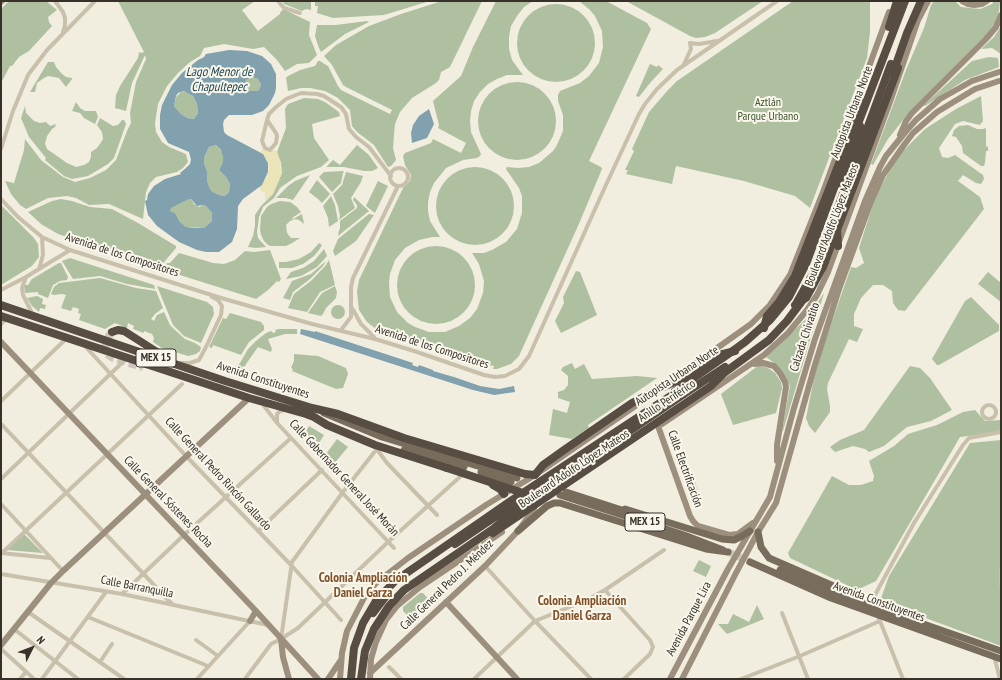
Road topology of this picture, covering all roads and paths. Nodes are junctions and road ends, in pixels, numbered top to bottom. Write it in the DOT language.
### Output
graph roads {
  1 [pos="55,1"];
  2 [pos="95,1"];
  3 [pos="278,1"];
  4 [pos="777,1"];
  5 [pos="893,1"];
  6 [pos="897,1"];
  7 [pos="907,1"];
  8 [pos="918,1"];
  9 [pos="921,1"];
  10 [pos="928,1"];
  11 [pos="962,1"];
  12 [pos="987,1"];
  13 [pos="300,13"];
  14 [pos="1001,15"];
  15 [pos="914,32"];
  16 [pos="63,33"];
  17 [pos="719,41"];
  18 [pos="684,65"];
  19 [pos="999,72"];
  20 [pos="999,81"];
  21 [pos="855,111"];
  22 [pos="267,120"];
  23 [pos="899,139"];
  24 [pos="1,150"];
  25 [pos="391,176"];
  26 [pos="398,186"];
  27 [pos="1,199"];
  28 [pos="836,225"];
  29 [pos="42,237"];
  30 [pos="838,246"];
  31 [pos="70,250"];
  32 [pos="39,269"];
  33 [pos="26,277"];
  34 [pos="1,290"];
  35 [pos="201,292"];
  36 [pos="1,305"];
  37 [pos="795,305"];
  38 [pos="351,306"];
  39 [pos="34,316"];
  40 [pos="3,320"];
  41 [pos="764,328"];
  42 [pos="341,330"];
  43 [pos="112,332"];
  44 [pos="68,338"];
  45 [pos="375,339"];
  46 [pos="1,342"];
  47 [pos="81,342"];
  48 [pos="735,351"];
  49 [pos="127,358"];
  50 [pos="175,364"];
  51 [pos="750,365"];
  52 [pos="143,367"];
  53 [pos="721,370"];
  54 [pos="31,373"];
  55 [pos="111,374"];
  56 [pos="182,384"];
  57 [pos="206,384"];
  58 [pos="249,398"];
  59 [pos="1,401"];
  60 [pos="264,402"];
  61 [pos="288,409"];
  62 [pos="682,410"];
  63 [pos="311,413"];
  64 [pos="69,414"];
  65 [pos="149,415"];
  66 [pos="1,424"];
  67 [pos="278,424"];
  68 [pos="658,426"];
  69 [pos="1001,432"];
  70 [pos="640,434"];
  71 [pos="290,438"];
  72 [pos="377,448"];
  73 [pos="28,452"];
  74 [pos="107,455"];
  75 [pos="186,456"];
  76 [pos="778,467"];
  77 [pos="322,470"];
  78 [pos="462,475"];
  79 [pos="535,475"];
  80 [pos="1,478"];
  81 [pos="514,480"];
  82 [pos="67,492"];
  83 [pos="342,492"];
  84 [pos="504,494"];
  85 [pos="145,495"];
  86 [pos="225,498"];
  87 [pos="1,504"];
  88 [pos="428,506"];
  89 [pos="610,506"];
  90 [pos="534,509"];
  91 [pos="436,515"];
  92 [pos="756,521"];
  93 [pos="25,530"];
  94 [pos="258,531"];
  95 [pos="518,531"];
  96 [pos="750,531"];
  97 [pos="104,532"];
  98 [pos="758,532"];
  99 [pos="184,536"];
  100 [pos="388,542"];
  101 [pos="394,548"];
  102 [pos="664,550"];
  103 [pos="729,551"];
  104 [pos="1,553"];
  105 [pos="51,558"];
  106 [pos="291,565"];
  107 [pos="485,566"];
  108 [pos="1001,568"];
  109 [pos="728,569"];
  110 [pos="63,571"];
  111 [pos="736,573"];
  112 [pos="1,574"];
  113 [pos="143,574"];
  114 [pos="51,583"];
  115 [pos="1001,585"];
  116 [pos="605,590"];
  117 [pos="106,592"];
  118 [pos="122,594"];
  119 [pos="325,602"];
  120 [pos="446,602"];
  121 [pos="863,603"];
  122 [pos="173,605"];
  123 [pos="876,607"];
  124 [pos="256,611"];
  125 [pos="28,612"];
  126 [pos="782,613"];
  127 [pos="88,617"];
  128 [pos="879,618"];
  129 [pos="341,620"];
  130 [pos="250,621"];
  131 [pos="535,621"];
  132 [pos="269,625"];
  133 [pos="14,629"];
  134 [pos="282,639"];
  135 [pos="196,640"];
  136 [pos="70,641"];
  137 [pos="112,644"];
  138 [pos="1,645"];
  139 [pos="990,647"];
  140 [pos="1,649"];
  141 [pos="1001,651"];
  142 [pos="218,656"];
  143 [pos="800,656"];
  144 [pos="497,658"];
  145 [pos="997,658"];
  146 [pos="341,660"];
  147 [pos="55,661"];
  148 [pos="100,662"];
  149 [pos="208,666"];
  150 [pos="390,667"];
  151 [pos="686,670"];
  152 [pos="26,672"];
  153 [pos="368,677"];
  154 [pos="20,679"];
  155 [pos="34,679"];
  156 [pos="42,679"];
  157 [pos="78,679"];
  158 [pos="124,679"];
  159 [pos="197,679"];
  160 [pos="245,679"];
  161 [pos="289,679"];
  162 [pos="318,679"];
  163 [pos="328,679"];
  164 [pos="340,679"];
  165 [pos="352,679"];
  166 [pos="361,679"];
  167 [pos="401,679"];
  168 [pos="474,679"];
  169 [pos="517,679"];
  170 [pos="591,679"];
  171 [pos="624,679"];
  172 [pos="670,679"];
  173 [pos="682,679"];
  174 [pos="688,679"];
  175 [pos="740,679"];
  176 [pos="808,679"];
  177 [pos="903,679"];
  178 [pos="1000,679"];
  1 -- 16 [label="street"];
  2 -- 16 [label="street"];
  3 -- 13 [label="street"];
  4 -- 17 [label="street, Avenida de los Compositores"];
  5 -- 21 [label="main road, Boulevard Adolfo López Mateos"];
  6 -- 21 [label="highway"];
  7 -- 41 [label="highway, Autopista Urbana Norte"];
  7 -- 165 [label="highway, Anillo Periférico"];
  8 -- 37 [label="highway, Autopista Urbana Norte"];
  9 -- 28 [label="highway, Anillo Periférico"];
  10 -- 15 [label="main road, Boulevard Adolfo López Mateos"];
  11 -- 12 [label="main road"];
  14 -- 23 [label="main road"];
  15 -- 30 [label="main road, Boulevard Adolfo López Mateos"];
  15 -- 37 [label="highway, bridge"];
  16 -- 24 [label="street"];
  17 -- 18 [label="street, Avenida de los Compositores"];
  17 -- 18 [label="street"];
  18 -- 45 [label="street, Avenida de los Compositores"];
  19 -- 23 [label="main road, Calzada Chivatito"];
  20 -- 98 [label="main road, Calzada Chivatito"];
  21 -- 41 [label="highway, bridge"];
  21 -- 79 [label="main road, Boulevard Adolfo López Mateos"];
  22 -- 22 [label="street"];
  22 -- 25 [label="street"];
  23 -- 76 [label="main road, Calzada Chivatito"];
  25 -- 26 [label="street"];
  25 -- 26 [label="street"];
  26 -- 38 [label="street"];
  27 -- 29 [label="street, Avenida de los Compositores"];
  28 -- 30 [label="highway"];
  28 -- 70 [label="highway, Anillo Periférico"];
  29 -- 31 [label="street, Avenida de los Compositores"];
  29 -- 32 [label="street"];
  30 -- 51 [label="main road, Boulevard Adolfo López Mateos"];
  31 -- 32 [label="street"];
  31 -- 35 [label="street, Avenida de los Compositores"];
  32 -- 33 [label="street"];
  33 -- 34 [label="street"];
  33 -- 39 [label="street"];
  35 -- 42 [label="street, Avenida de los Compositores"];
  35 -- 50 [label="street"];
  36 -- 39 [label="highway, Avenida Constituyentes / MEX 15"];
  37 -- 53 [label="highway, Autopista Urbana Norte"];
  38 -- 42 [label="street"];
  38 -- 45 [label="street"];
  39 -- 50 [label="highway, Avenida Constituyentes / MEX 15"];
  40 -- 44 [label="highway, Avenida Constituyentes / MEX 15"];
  41 -- 48 [label="highway, Autopista Urbana Norte"];
  42 -- 45 [label="street, Avenida de los Compositores"];
  43 -- 50 [label="highway"];
  44 -- 47 [label="highway, Avenida Constituyentes / MEX 15"];
  44 -- 54 [label="street"];
  46 -- 54 [label="main road, Calle General Sóstenes Rocha"];
  47 -- 49 [label="highway, Avenida Constituyentes / MEX 15"];
  47 -- 55 [label="street, Calle General Pedro Rincón Gallardo"];
  48 -- 79 [label="highway, bridge"];
  48 -- 165 [label="highway, Autopista Urbana Norte, bridge"];
  49 -- 55 [label="street"];
  49 -- 57 [label="highway, Avenida Constituyentes / MEX 15"];
  50 -- 63 [label="highway, Avenida Constituyentes / MEX 15"];
  51 -- 62 [label="main road, Boulevard Adolfo López Mateos"];
  51 -- 76 [label="main road"];
  52 -- 57 [label="highway"];
  53 -- 72 [label="highway, bridge"];
  53 -- 166 [label="highway, Autopista Urbana Norte, bridge"];
  54 -- 59 [label="street"];
  54 -- 64 [label="main road, Calle General Sóstenes Rocha"];
  55 -- 64 [label="street"];
  55 -- 65 [label="street, Calle General Pedro Rincón Gallardo"];
  56 -- 65 [label="street"];
  57 -- 58 [label="highway, Avenida Constituyentes / MEX 15"];
  58 -- 60 [label="highway, Avenida Constituyentes / MEX 15"];
  58 -- 75 [label="main road"];
  60 -- 61 [label="highway, Avenida Constituyentes / MEX 15"];
  60 -- 67 [label="street, Calle Gobernador General José Morán"];
  61 -- 63 [label="highway, Avenida Constituyentes / MEX 15"];
  61 -- 67 [label="street, Calle Gobernador General José Morán"];
  62 -- 68 [label="main road, Boulevard Adolfo López Mateos"];
  62 -- 70 [label="highway"];
  63 -- 72 [label="highway"];
  63 -- 79 [label="highway"];
  63 -- 81 [label="main road, Avenida Constituyentes / MEX 15"];
  64 -- 73 [label="street"];
  64 -- 74 [label="main road, Calle General Sóstenes Rocha"];
  65 -- 74 [label="street"];
  65 -- 75 [label="street, Calle General Pedro Rincón Gallardo"];
  66 -- 73 [label="street"];
  67 -- 71 [label="street, Calle Gobernador General José Morán"];
  68 -- 90 [label="main road, Boulevard Adolfo López Mateos"];
  68 -- 92 [label="main road, Calle Electrificación"];
  69 -- 123 [label="street"];
  70 -- 153 [label="highway, Anillo Periférico"];
  71 -- 77 [label="street, Calle Gobernador General José Morán"];
  71 -- 86 [label="street"];
  72 -- 78 [label="highway"];
  72 -- 83 [label="street"];
  72 -- 88 [label="street"];
  73 -- 80 [label="street"];
  73 -- 82 [label="street"];
  74 -- 82 [label="street"];
  74 -- 85 [label="main road, Calle General Sóstenes Rocha"];
  75 -- 85 [label="main road"];
  75 -- 86 [label="street, Calle General Pedro Rincón Gallardo"];
  76 -- 92 [label="main road, Calzada Chivatito"];
  77 -- 83 [label="street, Calle Gobernador General José Morán"];
  77 -- 94 [label="street"];
  78 -- 84 [label="highway"];
  78 -- 88 [label="street"];
  79 -- 84 [label="main road, Boulevard Adolfo López Mateos"];
  82 -- 93 [label="street"];
  82 -- 97 [label="street"];
  83 -- 100 [label="street, Calle Gobernador General José Morán"];
  83 -- 106 [label="street"];
  84 -- 146 [label="main road, Boulevard Adolfo López Mateos"];
  85 -- 97 [label="main road"];
  85 -- 99 [label="main road, Calle General Sóstenes Rocha"];
  86 -- 94 [label="street, Calle General Pedro Rincón Gallardo"];
  86 -- 99 [label="street"];
  87 -- 93 [label="street"];
  88 -- 91 [label="street"];
  88 -- 100 [label="street"];
  89 -- 96 [label="main road"];
  89 -- 103 [label="main road, MEX 15"];
  89 -- 103 [label="main road, MEX 15"];
  90 -- 95 [label="main road, Calle General Pedro J. Méndez"];
  90 -- 153 [label="main road, Boulevard Adolfo López Mateos"];
  92 -- 96 [label="main road, Calzada Chivatito"];
  93 -- 104 [label="street"];
  93 -- 105 [label="street"];
  94 -- 106 [label="street, Calle General Pedro Rincón Gallardo"];
  95 -- 103 [label="main road"];
  95 -- 107 [label="main road, Calle General Pedro J. Méndez"];
  96 -- 109 [label="main road, Calzada Chivatito"];
  97 -- 110 [label="main road"];
  97 -- 113 [label="street"];
  98 -- 111 [label="main road, Calzada Chivatito"];
  98 -- 121 [label="main road"];
  99 -- 113 [label="street"];
  99 -- 124 [label="main road, Calle General Sóstenes Rocha"];
  100 -- 101 [label="street, Calle Gobernador General José Morán"];
  100 -- 119 [label="street"];
  102 -- 116 [label="street"];
  104 -- 105 [label="street"];
  105 -- 110 [label="street"];
  106 -- 119 [label="street, Calle General Pedro Rincón Gallardo"];
  106 -- 134 [label="street"];
  107 -- 120 [label="main road, Calle General Pedro J. Méndez"];
  107 -- 131 [label="street"];
  108 -- 115 [label="street"];
  109 -- 172 [label="main road, Avenida Parque Lira"];
  110 -- 114 [label="main road"];
  111 -- 151 [label="main road, Avenida Parque Lira"];
  112 -- 114 [label="street, Calle Barranquilla"];
  113 -- 118 [label="street"];
  113 -- 122 [label="street"];
  114 -- 117 [label="street, Calle Barranquilla"];
  114 -- 125 [label="main road"];
  116 -- 131 [label="street"];
  116 -- 171 [label="street"];
  117 -- 118 [label="street, Calle Barranquilla"];
  117 -- 127 [label="street"];
  118 -- 122 [label="street, Calle Barranquilla"];
  119 -- 129 [label="street, Calle General Pedro Rincón Gallardo"];
  119 -- 134 [label="street"];
  120 -- 144 [label="main road"];
  120 -- 153 [label="main road, Calle General Pedro J. Méndez"];
  121 -- 123 [label="main road, Avenida Constituyentes"];
  121 -- 128 [label="main road, Avenida Constituyentes"];
  122 -- 130 [label="street, Calle Barranquilla"];
  123 -- 128 [label="street"];
  123 -- 139 [label="main road, Avenida Constituyentes"];
  124 -- 130 [label="main road"];
  124 -- 132 [label="main road, Calle General Sóstenes Rocha"];
  125 -- 133 [label="main road"];
  125 -- 136 [label="street"];
  126 -- 143 [label="street"];
  127 -- 136 [label="street"];
  127 -- 149 [label="street"];
  128 -- 143 [label="street"];
  128 -- 145 [label="main road, Avenida Constituyentes"];
  128 -- 177 [label="street"];
  130 -- 132 [label="street, Calle Barranquilla"];
  130 -- 142 [label="street"];
  131 -- 144 [label="street"];
  131 -- 170 [label="street"];
  132 -- 134 [label="main road, Calle General Sóstenes Rocha"];
  133 -- 138 [label="main road"];
  133 -- 147 [label="street"];
  134 -- 160 [label="street"];
  134 -- 161 [label="main road"];
  134 -- 162 [label="main road, Calle General Sóstenes Rocha"];
  135 -- 142 [label="street"];
  136 -- 147 [label="street"];
  136 -- 148 [label="street"];
  137 -- 148 [label="street"];
  139 -- 141 [label="main road, Avenida Constituyentes"];
  139 -- 145 [label="street"];
  140 -- 152 [label="street"];
  142 -- 149 [label="street"];
  143 -- 175 [label="street"];
  143 -- 176 [label="street"];
  144 -- 168 [label="street"];
  144 -- 169 [label="main road"];
  145 -- 178 [label="street"];
  146 -- 163 [label="main road"];
  146 -- 164 [label="main road, Boulevard Adolfo López Mateos"];
  147 -- 156 [label="street"];
  147 -- 157 [label="street"];
  148 -- 158 [label="street"];
  149 -- 159 [label="street"];
  150 -- 167 [label="street"];
  151 -- 173 [label="main road, Avenida Parque Lira"];
  151 -- 174 [label="main road"];
  152 -- 154 [label="street"];
  152 -- 155 [label="street"];
}
